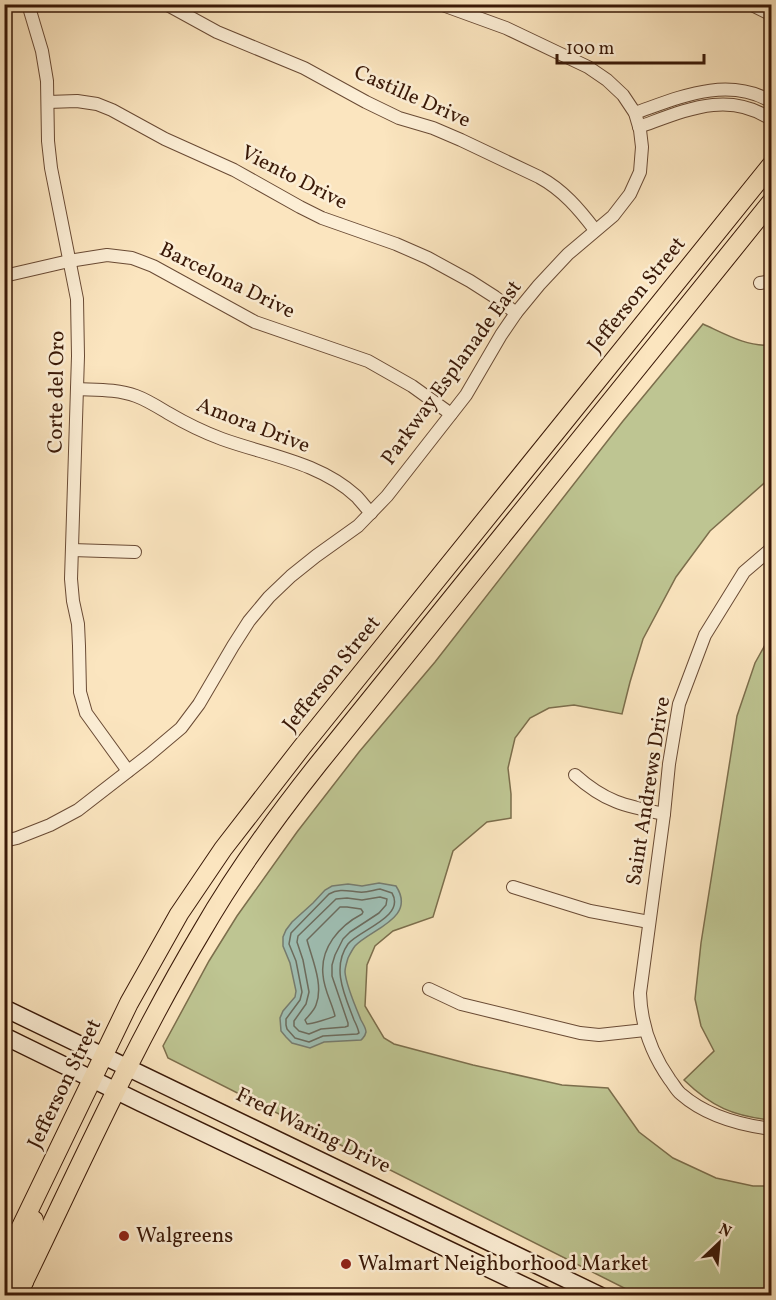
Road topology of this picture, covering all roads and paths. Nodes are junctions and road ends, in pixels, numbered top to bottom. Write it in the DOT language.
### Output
graph roads {
  1 [pos="28,4"];
  2 [pos="166,4"];
  3 [pos="440,4"];
  4 [pos="750,4"];
  5 [pos="771,15"];
  6 [pos="48,102"];
  7 [pos="771,102"];
  8 [pos="637,120"];
  9 [pos="771,120"];
  10 [pos="771,164"];
  11 [pos="771,201"];
  12 [pos="595,230"];
  13 [pos="69,261"];
  14 [pos="4,276"];
  15 [pos="516,313"];
  16 [pos="77,389"];
  17 [pos="451,414"];
  18 [pos="371,513"];
  19 [pos="771,548"];
  20 [pos="72,550"];
  21 [pos="135,552"];
  22 [pos="128,771"];
  23 [pos="574,774"];
  24 [pos="664,814"];
  25 [pos="4,841"];
  26 [pos="513,887"];
  27 [pos="649,922"];
  28 [pos="429,988"];
  29 [pos="4,1008"];
  30 [pos="645,1029"];
  31 [pos="4,1036"];
  32 [pos="103,1055"];
  33 [pos="128,1067"];
  34 [pos="92,1079"];
  35 [pos="117,1091"];
  36 [pos="771,1129"];
  37 [pos="35,1197"];
  38 [pos="4,1262"];
  39 [pos="21,1289"];
  40 [pos="546,1296"];
  41 [pos="601,1296"];
  1 -- 6 [label="street, Corte del Oro"];
  2 -- 12 [label="street, Castille Drive"];
  3 -- 8 [label="street"];
  4 -- 5 [label="street"];
  6 -- 13 [label="street, Corte del Oro"];
  6 -- 15 [label="street, Viento Drive"];
  7 -- 8 [label="street"];
  8 -- 9 [label="street"];
  8 -- 12 [label="street, Parkway Esplanade East"];
  10 -- 32 [label="main road, Jefferson Street"];
  11 -- 33 [label="main road"];
  12 -- 15 [label="street, Parkway Esplanade East"];
  13 -- 14 [label="street, Barcelona Drive"];
  13 -- 16 [label="street, Corte del Oro"];
  13 -- 17 [label="street, Barcelona Drive"];
  15 -- 17 [label="street, Parkway Esplanade East"];
  16 -- 18 [label="street, Amora Drive"];
  16 -- 20 [label="street, Corte del Oro"];
  17 -- 18 [label="street, Parkway Esplanade East"];
  18 -- 22 [label="street, Parkway Esplanade East"];
  19 -- 24 [label="street, Saint Andrews Drive"];
  20 -- 21 [label="street"];
  20 -- 22 [label="street, Corte del Oro"];
  22 -- 25 [label="street, Parkway Esplanade East"];
  23 -- 24 [label="street"];
  24 -- 27 [label="street, Saint Andrews Drive"];
  26 -- 27 [label="street"];
  27 -- 30 [label="street, Saint Andrews Drive"];
  28 -- 30 [label="street"];
  29 -- 32 [label="main road, Fred Waring Drive"];
  30 -- 36 [label="street, Saint Andrews Drive"];
  31 -- 34 [label="main road"];
  32 -- 33 [label="main road, Fred Waring Drive"];
  32 -- 34 [label="main road, Jefferson Street"];
  33 -- 35 [label="main road"];
  33 -- 41 [label="main road, Fred Waring Drive"];
  34 -- 35 [label="main road"];
  34 -- 37 [label="main road, Jefferson Street"];
  35 -- 39 [label="main road"];
  35 -- 40 [label="main road"];
  37 -- 38 [label="main road, Jefferson Street"];
  37 -- 39 [label="main road"];
}
